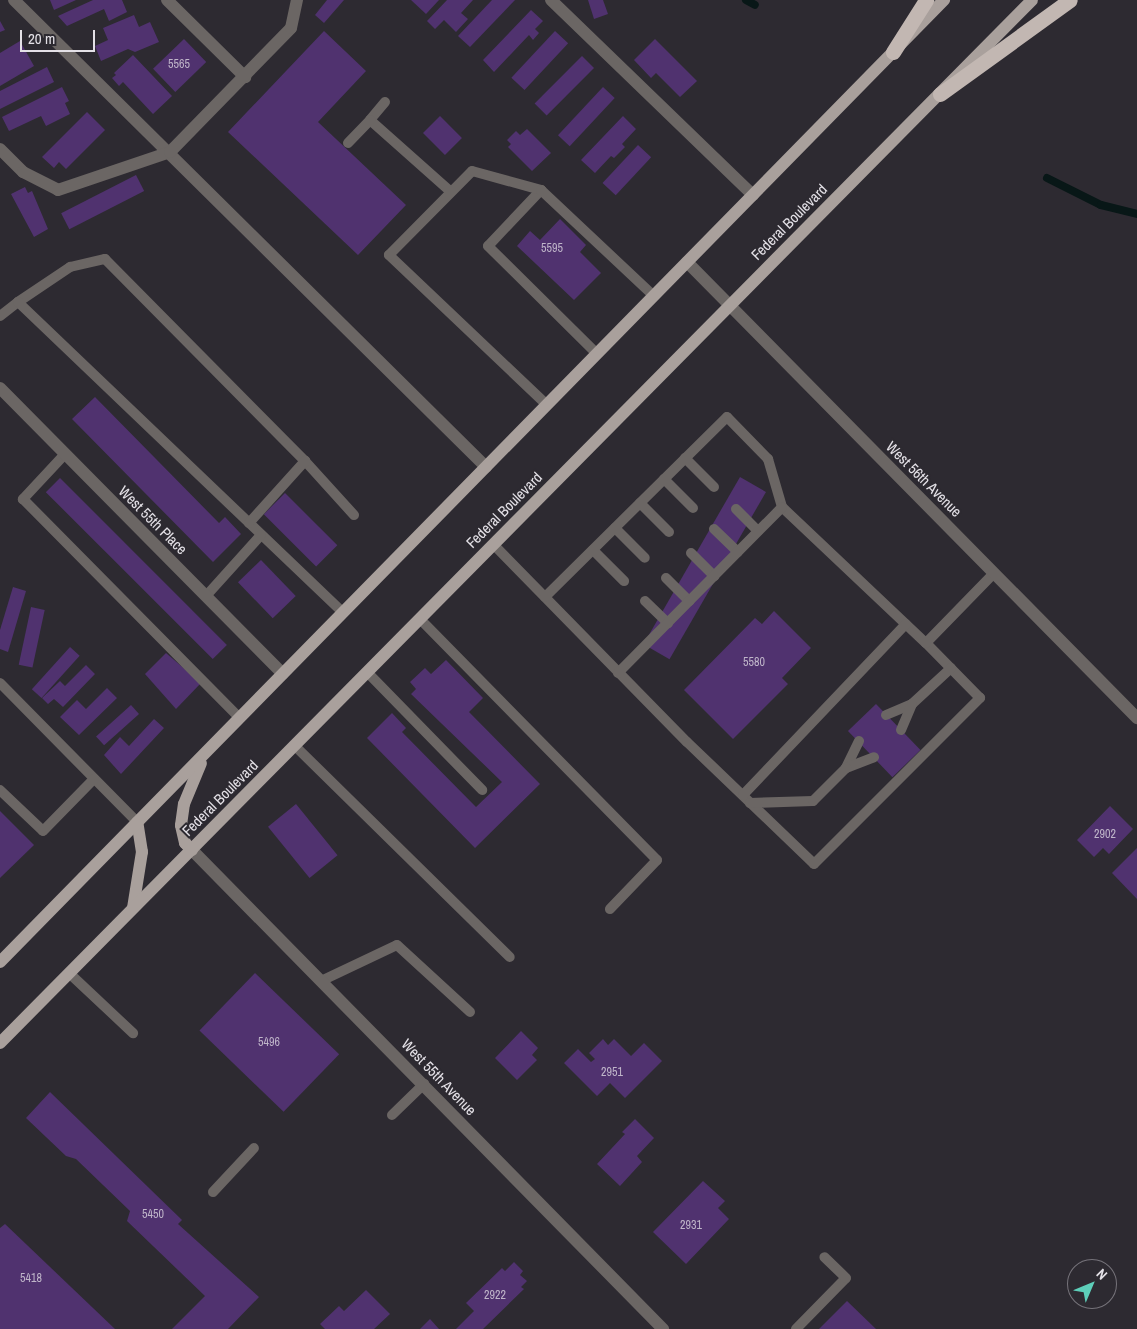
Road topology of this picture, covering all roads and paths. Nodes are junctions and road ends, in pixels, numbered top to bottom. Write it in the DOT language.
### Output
graph roads {
  1 [pos="14,0"];
  2 [pos="167,0"];
  3 [pos="297,0"];
  4 [pos="551,0"];
  5 [pos="926,0"];
  6 [pos="944,0"];
  7 [pos="1032,0"];
  8 [pos="1070,0"];
  9 [pos="893,52"];
  10 [pos="245,77"];
  11 [pos="940,94"];
  12 [pos="385,102"];
  13 [pos="370,120"];
  14 [pos="348,143"];
  15 [pos="0,149"];
  16 [pos="170,152"];
  17 [pos="541,190"];
  18 [pos="451,192"];
  19 [pos="753,195"];
  20 [pos="687,262"];
  21 [pos="654,296"];
  22 [pos="18,302"];
  23 [pos="730,306"];
  24 [pos="0,316"];
  25 [pos="597,354"];
  26 [pos="0,388"];
  27 [pos="547,404"];
  28 [pos="65,454"];
  29 [pos="685,458"];
  30 [pos="305,461"];
  31 [pos="486,467"];
  32 [pos="664,479"];
  33 [pos="714,487"];
  34 [pos="640,503"];
  35 [pos="782,507"];
  36 [pos="693,508"];
  37 [pos="736,509"];
  38 [pos="354,515"];
  39 [pos="249,523"];
  40 [pos="615,528"];
  41 [pos="714,529"];
  42 [pos="758,531"];
  43 [pos="669,532"];
  44 [pos="261,535"];
  45 [pos="493,544"];
  46 [pos="593,550"];
  47 [pos="738,552"];
  48 [pos="690,553"];
  49 [pos="645,558"];
  50 [pos="993,574"];
  51 [pos="714,576"];
  52 [pos="666,578"];
  53 [pos="624,580"];
  54 [pos="206,596"];
  55 [pos="545,597"];
  56 [pos="645,601"];
  57 [pos="689,601"];
  58 [pos="342,613"];
  59 [pos="420,620"];
  60 [pos="668,623"];
  61 [pos="906,624"];
  62 [pos="926,643"];
  63 [pos="950,668"];
  64 [pos="367,672"];
  65 [pos="618,673"];
  66 [pos="283,674"];
  67 [pos="0,683"];
  68 [pos="912,704"];
  69 [pos="886,715"];
  70 [pos="240,718"];
  71 [pos="1137,718"];
  72 [pos="901,730"];
  73 [pos="859,741"];
  74 [pos="294,746"];
  75 [pos="204,756"];
  76 [pos="874,757"];
  77 [pos="846,768"];
  78 [pos="94,779"];
  79 [pos="0,790"];
  80 [pos="482,790"];
  81 [pos="746,799"];
  82 [pos="137,822"];
  83 [pos="192,850"];
  84 [pos="133,908"];
  85 [pos="610,909"];
  86 [pos="510,957"];
  87 [pos="0,962"];
  88 [pos="69,973"];
  89 [pos="321,981"];
  90 [pos="470,1012"];
  91 [pos="133,1034"];
  92 [pos="0,1043"];
  93 [pos="424,1084"];
  94 [pos="392,1115"];
  95 [pos="254,1148"];
  96 [pos="213,1192"];
  97 [pos="824,1257"];
  98 [pos="662,1329"];
  99 [pos="796,1329"];
  1 -- 16 [label="street"];
  2 -- 10 [label="street"];
  3 -- 10 [label="street"];
  4 -- 19 [label="street"];
  5 -- 9 [label="highway"];
  6 -- 9 [label="main road"];
  7 -- 11 [label="main road, Federal Boulevard"];
  8 -- 11 [label="highway"];
  9 -- 19 [label="main road"];
  10 -- 16 [label="street"];
  11 -- 23 [label="main road, Federal Boulevard"];
  12 -- 13 [label="lane"];
  13 -- 14 [label="lane"];
  13 -- 18 [label="lane"];
  15 -- 16 [label="street"];
  16 -- 31 [label="street"];
  17 -- 18 [label="lane"];
  17 -- 21 [label="lane"];
  17 -- 25 [label="lane"];
  18 -- 27 [label="lane"];
  19 -- 20 [label="main road"];
  20 -- 21 [label="main road"];
  20 -- 23 [label="street, West 56th Avenue"];
  21 -- 25 [label="main road"];
  22 -- 24 [label="lane"];
  22 -- 30 [label="lane"];
  22 -- 39 [label="lane"];
  23 -- 45 [label="main road, Federal Boulevard"];
  23 -- 50 [label="street, West 56th Avenue"];
  25 -- 27 [label="main road"];
  26 -- 28 [label="street, West 55th Place"];
  27 -- 31 [label="main road"];
  28 -- 54 [label="street, West 55th Place"];
  28 -- 70 [label="lane"];
  29 -- 32 [label="lane"];
  29 -- 33 [label="lane"];
  29 -- 35 [label="lane"];
  30 -- 38 [label="lane"];
  30 -- 39 [label="lane"];
  31 -- 58 [label="main road"];
  32 -- 34 [label="lane"];
  32 -- 36 [label="lane"];
  34 -- 40 [label="lane"];
  34 -- 43 [label="lane"];
  35 -- 42 [label="lane"];
  35 -- 61 [label="lane"];
  37 -- 42 [label="lane"];
  39 -- 44 [label="lane"];
  40 -- 46 [label="lane"];
  40 -- 49 [label="lane"];
  41 -- 47 [label="lane"];
  42 -- 47 [label="lane"];
  44 -- 54 [label="lane"];
  44 -- 58 [label="lane"];
  45 -- 55 [label="lane"];
  45 -- 59 [label="main road, Federal Boulevard"];
  46 -- 53 [label="lane"];
  46 -- 55 [label="lane"];
  47 -- 51 [label="lane"];
  48 -- 51 [label="lane"];
  50 -- 62 [label="lane"];
  50 -- 71 [label="street, West 56th Avenue"];
  51 -- 57 [label="lane"];
  52 -- 57 [label="lane"];
  54 -- 66 [label="street, West 55th Place"];
  55 -- 65 [label="lane"];
  56 -- 60 [label="lane"];
  57 -- 60 [label="lane"];
  58 -- 66 [label="main road"];
  59 -- 64 [label="main road, Federal Boulevard"];
  59 -- 85 [label="lane"];
  60 -- 65 [label="lane"];
  61 -- 62 [label="lane"];
  61 -- 81 [label="lane"];
  62 -- 63 [label="lane"];
  63 -- 68 [label="lane"];
  63 -- 81 [label="lane"];
  64 -- 74 [label="main road, Federal Boulevard"];
  64 -- 80 [label="lane"];
  65 -- 81 [label="lane"];
  66 -- 70 [label="main road"];
  67 -- 78 [label="lane"];
  68 -- 69 [label="lane"];
  68 -- 72 [label="lane"];
  70 -- 75 [label="main road"];
  73 -- 77 [label="lane"];
  74 -- 83 [label="main road, Federal Boulevard"];
  74 -- 86 [label="lane"];
  75 -- 82 [label="main road"];
  75 -- 83 [label="main road"];
  76 -- 77 [label="lane"];
  77 -- 81 [label="lane"];
  78 -- 79 [label="lane"];
  78 -- 82 [label="lane"];
  82 -- 84 [label="main road"];
  82 -- 87 [label="main road"];
  83 -- 84 [label="main road, Federal Boulevard"];
  83 -- 89 [label="street, West 55th Avenue"];
  84 -- 88 [label="main road, Federal Boulevard"];
  88 -- 91 [label="lane"];
  88 -- 92 [label="main road, Federal Boulevard"];
  89 -- 90 [label="lane"];
  89 -- 93 [label="street, West 55th Avenue"];
  93 -- 94 [label="lane"];
  93 -- 98 [label="street, West 55th Avenue"];
  95 -- 96 [label="lane"];
  97 -- 99 [label="lane"];
}
